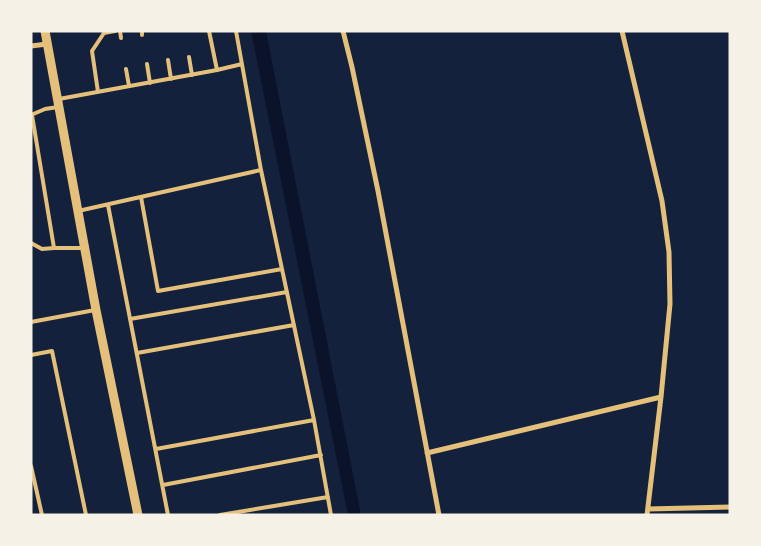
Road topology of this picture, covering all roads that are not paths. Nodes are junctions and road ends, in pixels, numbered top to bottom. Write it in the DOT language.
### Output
graph roads {
  1 [pos="45,31"];
  2 [pos="115,31"];
  3 [pos="120,31"];
  4 [pos="209,31"];
  5 [pos="236,31"];
  6 [pos="343,31"];
  7 [pos="622,31"];
  8 [pos="121,38"];
  9 [pos="47,44"];
  10 [pos="31,46"];
  11 [pos="188,57"];
  12 [pos="168,60"];
  13 [pos="147,64"];
  14 [pos="242,64"];
  15 [pos="126,68"];
  16 [pos="217,70"];
  17 [pos="192,75"];
  18 [pos="171,79"];
  19 [pos="150,83"];
  20 [pos="129,86"];
  21 [pos="98,92"];
  22 [pos="58,103"];
  23 [pos="32,115"];
  24 [pos="261,170"];
  25 [pos="141,197"];
  26 [pos="108,204"];
  27 [pos="78,211"];
  28 [pos="31,243"];
  29 [pos="54,248"];
  30 [pos="84,248"];
  31 [pos="282,269"];
  32 [pos="287,292"];
  33 [pos="96,310"];
  34 [pos="130,319"];
  35 [pos="31,322"];
  36 [pos="294,325"];
  37 [pos="137,353"];
  38 [pos="31,355"];
  39 [pos="662,397"];
  40 [pos="314,420"];
  41 [pos="156,449"];
  42 [pos="427,454"];
  43 [pos="320,455"];
  44 [pos="31,466"];
  45 [pos="163,485"];
  46 [pos="328,497"];
  47 [pos="730,507"];
  48 [pos="647,512"];
  49 [pos="42,515"];
  50 [pos="86,515"];
  51 [pos="138,515"];
  52 [pos="168,515"];
  53 [pos="220,515"];
  54 [pos="331,515"];
  55 [pos="439,515"];
  1 -- 9 [label="street"];
  2 -- 21 [label="lane"];
  3 -- 8 [label="lane"];
  4 -- 16 [label="lane"];
  5 -- 14 [label="lane"];
  6 -- 42 [label="street"];
  7 -- 39 [label="street"];
  9 -- 10 [label="street"];
  9 -- 22 [label="street"];
  11 -- 17 [label="lane"];
  12 -- 18 [label="lane"];
  13 -- 19 [label="lane"];
  14 -- 16 [label="lane"];
  14 -- 24 [label="lane"];
  15 -- 20 [label="lane"];
  16 -- 17 [label="lane"];
  17 -- 18 [label="lane"];
  18 -- 19 [label="lane"];
  19 -- 20 [label="lane"];
  20 -- 21 [label="lane"];
  21 -- 22 [label="lane"];
  22 -- 23 [label="lane"];
  22 -- 27 [label="street"];
  23 -- 29 [label="lane"];
  24 -- 25 [label="lane"];
  24 -- 31 [label="lane"];
  25 -- 26 [label="lane"];
  25 -- 31 [label="lane"];
  26 -- 27 [label="lane"];
  26 -- 34 [label="lane"];
  27 -- 30 [label="street"];
  28 -- 29 [label="lane"];
  29 -- 30 [label="lane"];
  30 -- 33 [label="street"];
  31 -- 32 [label="lane"];
  32 -- 34 [label="lane"];
  32 -- 36 [label="lane"];
  33 -- 35 [label="lane"];
  33 -- 51 [label="street"];
  34 -- 37 [label="lane"];
  36 -- 37 [label="lane"];
  36 -- 40 [label="lane"];
  37 -- 41 [label="lane"];
  38 -- 50 [label="lane"];
  39 -- 42 [label="street"];
  39 -- 48 [label="street"];
  40 -- 41 [label="lane"];
  40 -- 43 [label="lane"];
  41 -- 45 [label="lane"];
  42 -- 55 [label="street"];
  43 -- 45 [label="lane"];
  43 -- 46 [label="lane"];
  44 -- 49 [label="lane"];
  45 -- 52 [label="lane"];
  46 -- 53 [label="lane"];
  46 -- 54 [label="lane"];
  47 -- 48 [label="street"];
}
